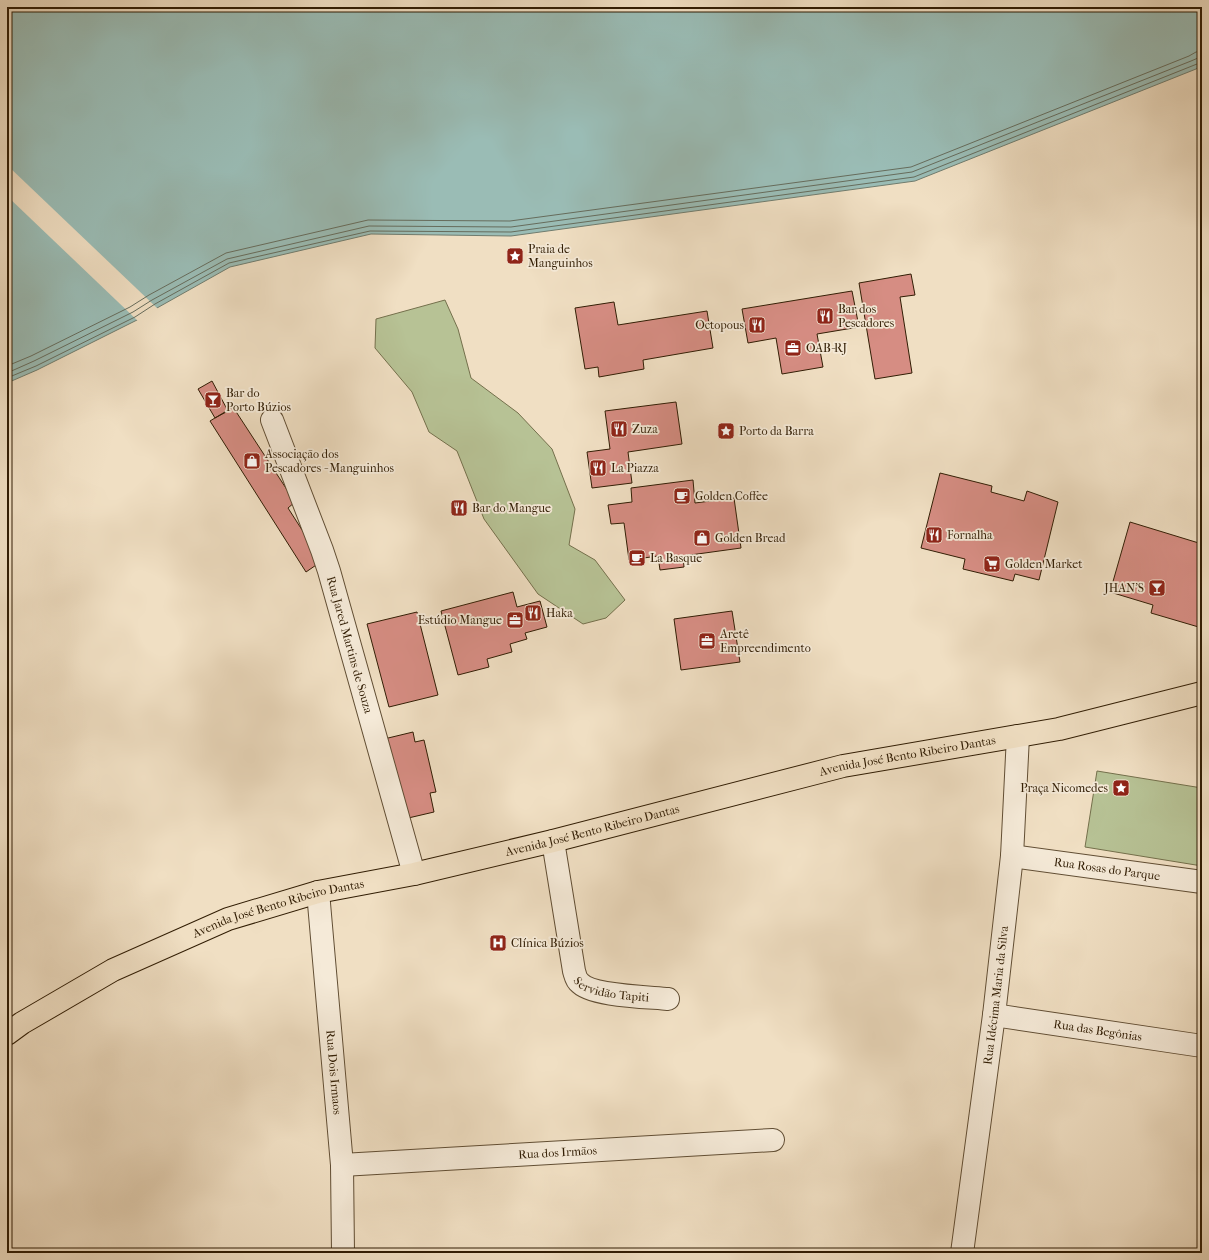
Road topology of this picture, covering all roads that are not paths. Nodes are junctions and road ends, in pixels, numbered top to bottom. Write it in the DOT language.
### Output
graph roads {
  1 [pos="272,420"];
  2 [pos="1202,693"];
  3 [pos="1018,736"];
  4 [pos="553,841"];
  5 [pos="1012,856"];
  6 [pos="414,874"];
  7 [pos="1202,882"];
  8 [pos="318,892"];
  9 [pos="668,999"];
  10 [pos="994,1015"];
  11 [pos="7,1034"];
  12 [pos="1202,1046"];
  13 [pos="774,1140"];
  14 [pos="342,1165"];
  15 [pos="343,1253"];
  16 [pos="962,1253"];
  1 -- 6 [label="street, Rua Jared Martins de Souza"];
  2 -- 3 [label="main road, Avenida José Bento Ribeiro Dantas"];
  3 -- 4 [label="main road, Avenida José Bento Ribeiro Dantas"];
  3 -- 5 [label="street, Rua Idécima Maria da Silva"];
  4 -- 6 [label="main road, Avenida José Bento Ribeiro Dantas"];
  4 -- 9 [label="street, Servidão Tapiti"];
  5 -- 7 [label="street, Rua Rosas do Parque"];
  5 -- 10 [label="street, Rua Idécima Maria da Silva"];
  6 -- 8 [label="main road, Avenida José Bento Ribeiro Dantas"];
  8 -- 11 [label="main road, Avenida José Bento Ribeiro Dantas"];
  8 -- 14 [label="street, Rua Dois Irmaos"];
  10 -- 12 [label="street, Rua das Begônias"];
  10 -- 16 [label="street, Rua Idécima Maria da Silva"];
  13 -- 14 [label="street, Rua dos Irmãos"];
  14 -- 15 [label="street, Rua Dois Irmaos"];
}
